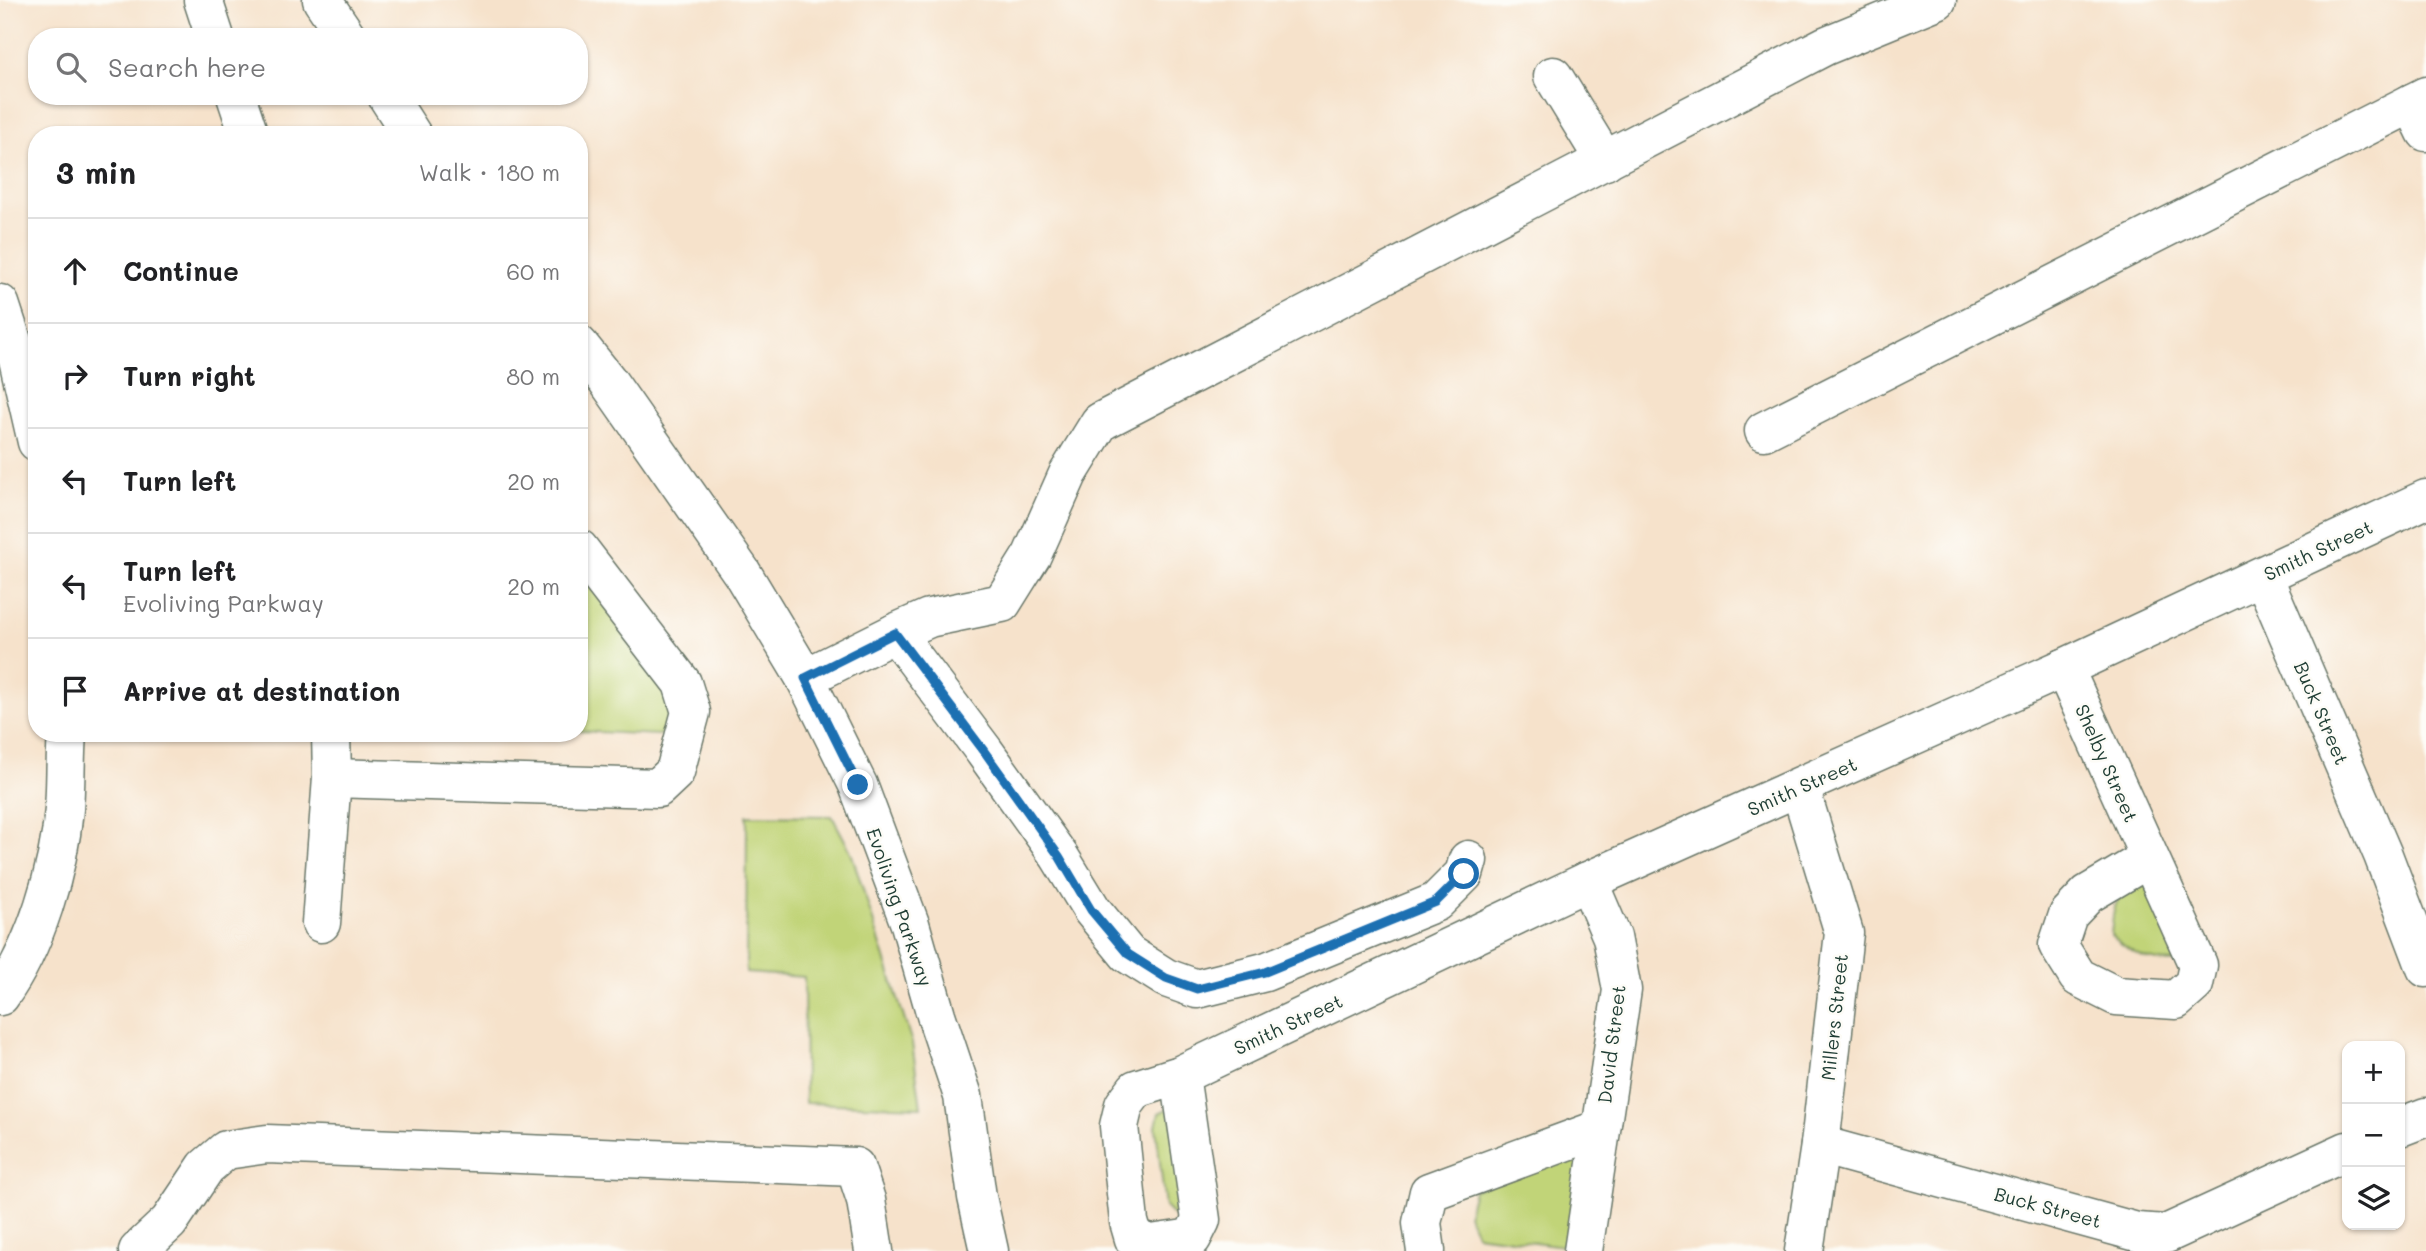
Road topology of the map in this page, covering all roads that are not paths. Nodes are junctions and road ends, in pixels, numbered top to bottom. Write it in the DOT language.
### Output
graph roads {
  1 [pos="203,0"];
  2 [pos="322,0"];
  3 [pos="1937,0"];
  4 [pos="212,28"];
  5 [pos="341,28"];
  6 [pos="1553,76"];
  7 [pos="239,105"];
  8 [pos="393,105"];
  9 [pos="2421,110"];
  10 [pos="246,126"];
  11 [pos="406,126"];
  12 [pos="1605,161"];
  13 [pos="0,304"];
  14 [pos="588,356"];
  15 [pos="28,403"];
  16 [pos="1764,431"];
  17 [pos="2426,499"];
  18 [pos="588,561"];
  19 [pos="2263,576"];
  20 [pos="895,633"];
  21 [pos="2064,668"];
  22 [pos="805,678"];
  23 [pos="67,742"];
  24 [pos="331,742"];
  25 [pos="332,778"];
  26 [pos="1800,788"];
  27 [pos="2149,858"];
  28 [pos="1468,860"];
  29 [pos="1588,881"];
  30 [pos="321,923"];
  31 [pos="2426,968"];
  32 [pos="0,996"];
  33 [pos="1180,1075"];
  34 [pos="2426,1117"];
  35 [pos="2405,1125"];
  36 [pos="1600,1129"];
  37 [pos="1821,1145"];
  38 [pos="2342,1153"];
  39 [pos="138,1251"];
  40 [pos="874,1251"];
  41 [pos="989,1251"];
  42 [pos="1426,1251"];
  43 [pos="1583,1251"];
  44 [pos="1804,1251"];
  1 -- 4 [label="street"];
  2 -- 5 [label="street"];
  3 -- 12 [label="street"];
  6 -- 12 [label="street"];
  7 -- 10 [label="street"];
  8 -- 11 [label="street"];
  9 -- 16 [label="street"];
  12 -- 20 [label="street"];
  13 -- 15 [label="street"];
  14 -- 22 [label="street, Evoliving Parkway"];
  17 -- 19 [label="street, Smith Street"];
  18 -- 25 [label="street"];
  19 -- 21 [label="street, Smith Street"];
  19 -- 31 [label="street, Buck Street"];
  20 -- 22 [label="street"];
  20 -- 28 [label="street"];
  21 -- 26 [label="street, Smith Street"];
  21 -- 27 [label="street, Shelby Street"];
  22 -- 41 [label="street, Evoliving Parkway"];
  23 -- 32 [label="street"];
  24 -- 25 [label="street"];
  25 -- 30 [label="street"];
  26 -- 29 [label="street, Smith Street"];
  26 -- 37 [label="street, Millers Street"];
  29 -- 33 [label="street, Smith Street"];
  29 -- 36 [label="street, David Street"];
  34 -- 35 [label="street"];
  36 -- 42 [label="street, David Street"];
  36 -- 43 [label="street, David Street"];
  37 -- 38 [label="street, Buck Street"];
  37 -- 44 [label="street, Millers Street"];
  39 -- 40 [label="street"];
}
